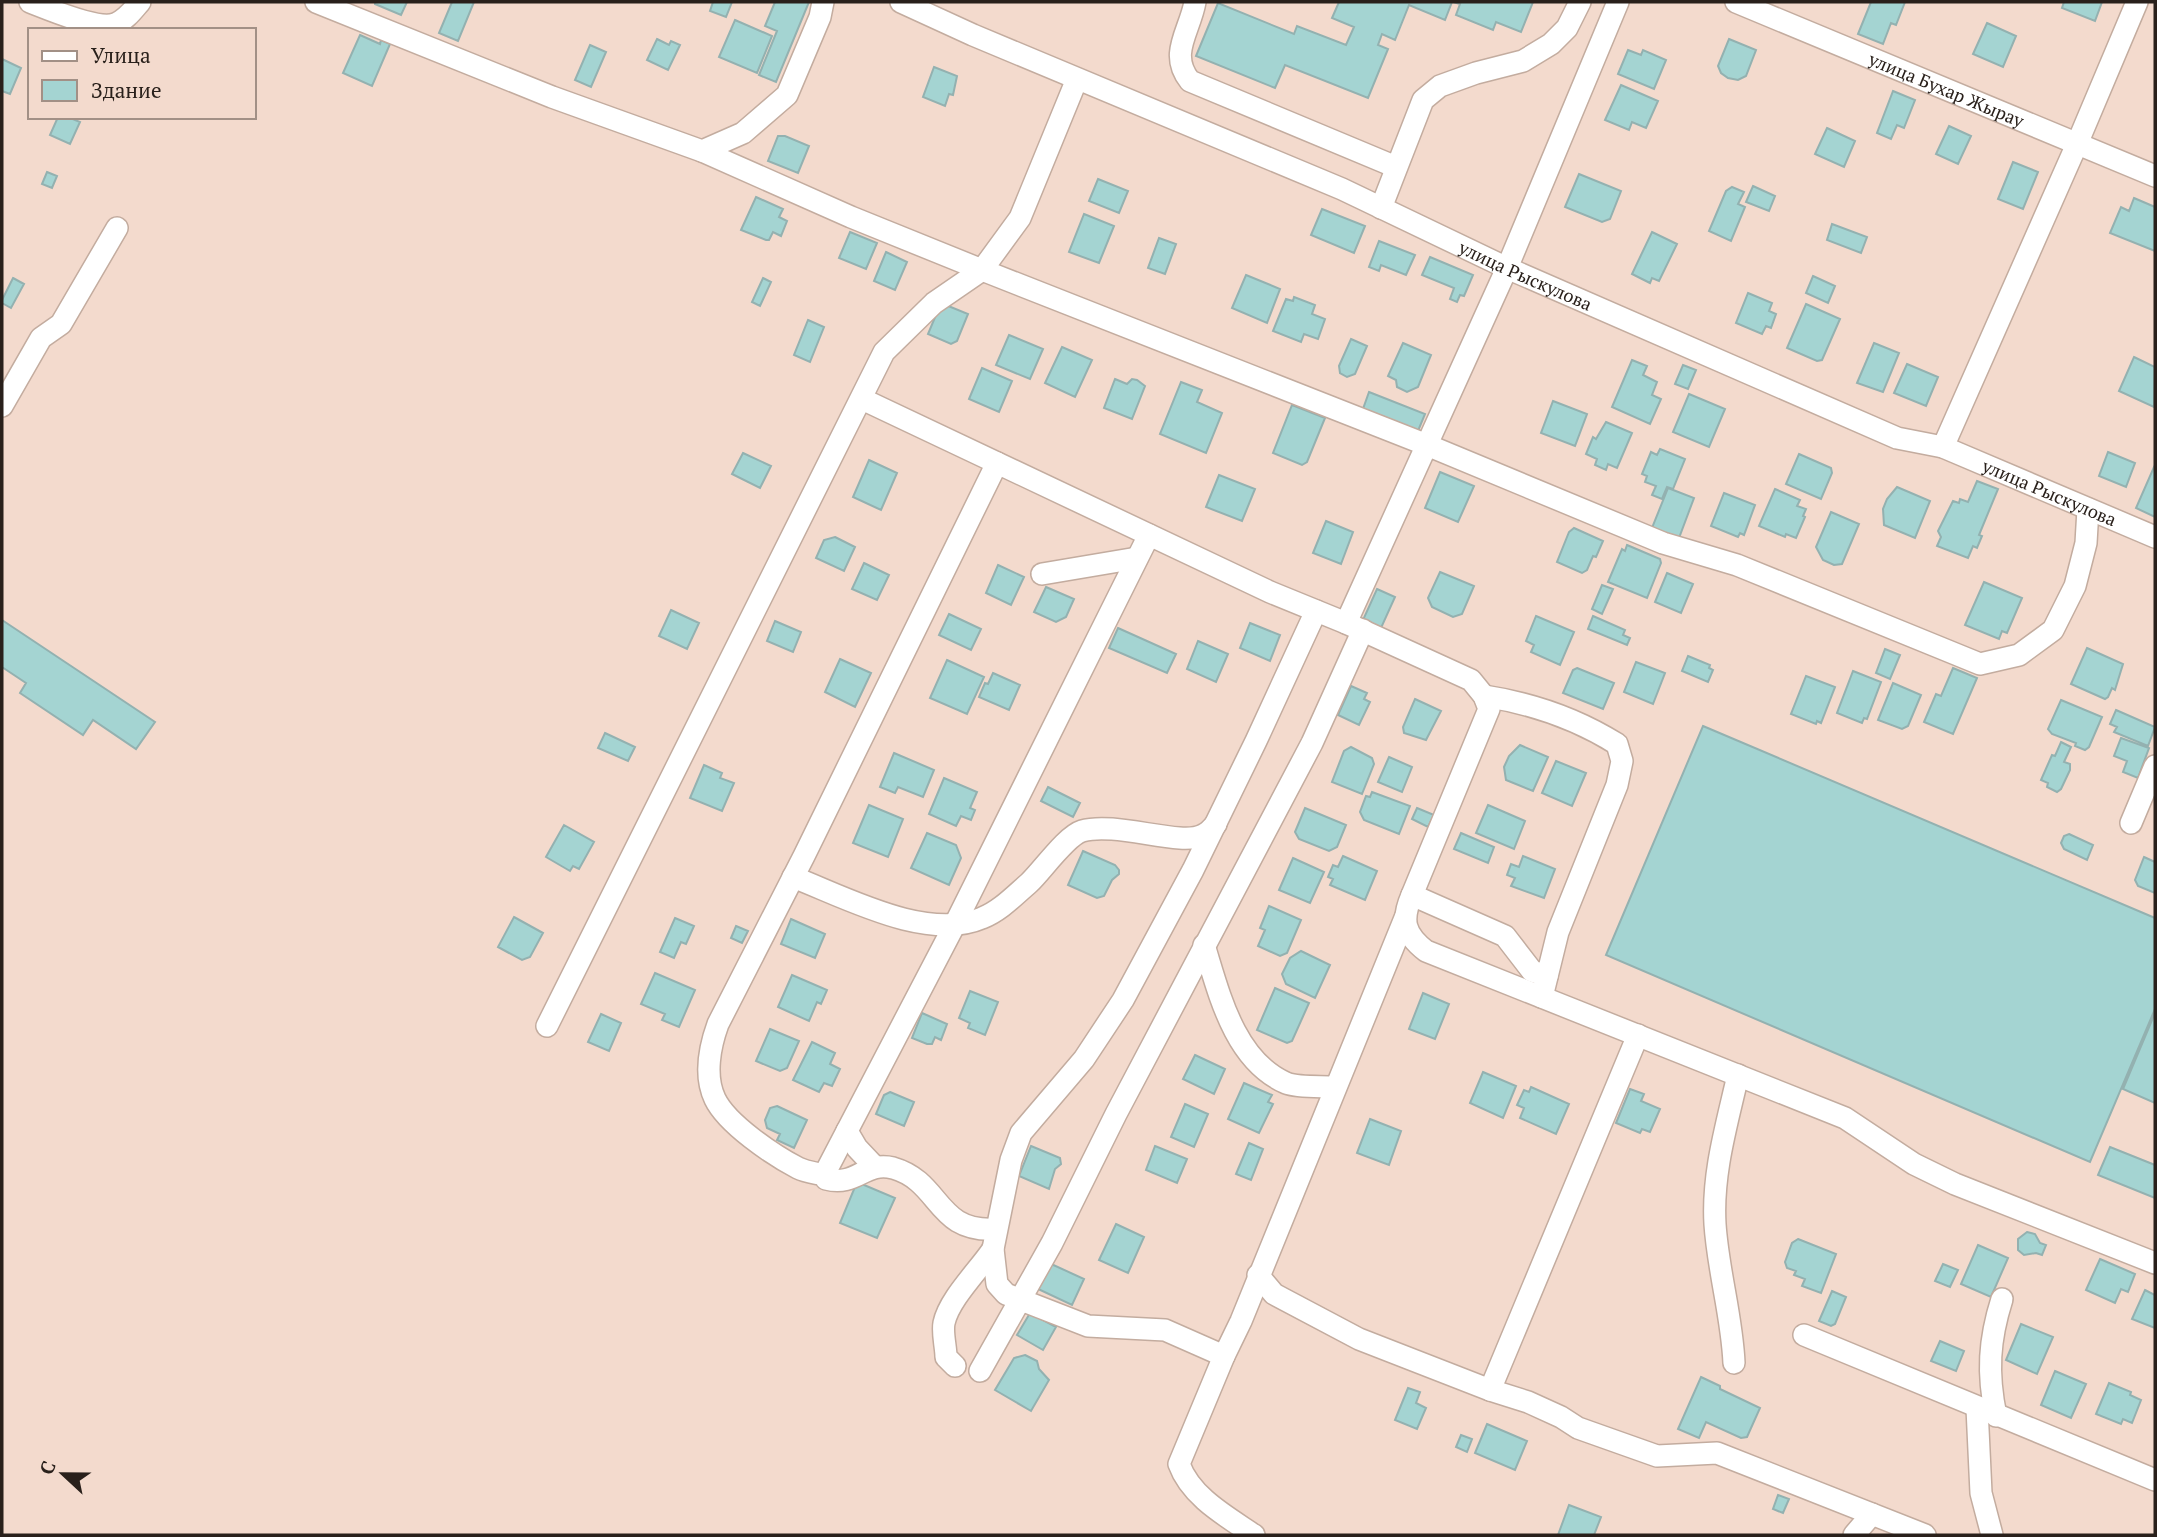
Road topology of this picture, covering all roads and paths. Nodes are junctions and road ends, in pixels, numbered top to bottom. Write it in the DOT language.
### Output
graph roads {
  1 [pos="30,2"];
  2 [pos="140,2"];
  3 [pos="316,2"];
  4 [pos="823,2"];
  5 [pos="901,2"];
  6 [pos="1195,2"];
  7 [pos="1580,2"];
  8 [pos="1618,2"];
  9 [pos="1736,2"];
  10 [pos="2137,2"];
  11 [pos="1077,79"];
  12 [pos="2077,144"];
  13 [pos="702,151"];
  14 [pos="1396,167"];
  15 [pos="2155,176"];
  16 [pos="1381,208"];
  17 [pos="117,228"];
  18 [pos="1507,268"];
  19 [pos="982,270"];
  20 [pos="11,370"];
  21 [pos="862,400"];
  22 [pos="2,406"];
  23 [pos="1427,444"];
  24 [pos="1943,447"];
  25 [pos="997,463"];
  26 [pos="2088,509"];
  27 [pos="1149,535"];
  28 [pos="2155,537"];
  29 [pos="1137,558"];
  30 [pos="1042,574"];
  31 [pos="1316,611"];
  32 [pos="1354,627"];
  33 [pos="1484,696"];
  34 [pos="2155,766"];
  35 [pos="2131,822"];
  36 [pos="1216,824"];
  37 [pos="793,877"];
  38 [pos="1412,895"];
  39 [pos="1405,918"];
  40 [pos="955,924"];
  41 [pos="1204,945"];
  42 [pos="1545,986"];
  43 [pos="547,1026"];
  44 [pos="1637,1035"];
  45 [pos="1738,1075"];
  46 [pos="1335,1087"];
  47 [pos="847,1131"];
  48 [pos="874,1166"];
  49 [pos="824,1175"];
  50 [pos="994,1239"];
  51 [pos="2155,1263"];
  52 [pos="1258,1275"];
  53 [pos="1021,1299"];
  54 [pos="2003,1299"];
  55 [pos="1804,1335"];
  56 [pos="1224,1356"];
  57 [pos="1734,1363"];
  58 [pos="955,1366"];
  59 [pos="980,1371"];
  60 [pos="1490,1390"];
  61 [pos="1987,1412"];
  62 [pos="2155,1480"];
  63 [pos="1872,1514"];
  64 [pos="1254,1535"];
  65 [pos="1854,1535"];
  66 [pos="1925,1535"];
  67 [pos="1992,1535"];
  1 -- 2 [label="street"];
  3 -- 13 [label="street"];
  4 -- 13 [label="street"];
  5 -- 11 [label="street, улица Рыскулова"];
  6 -- 14 [label="street"];
  7 -- 14 [label="street"];
  8 -- 18 [label="street"];
  9 -- 12 [label="street, улица Бухар Жырау"];
  10 -- 12 [label="street"];
  11 -- 16 [label="street, улица Рыскулова"];
  11 -- 19 [label="street"];
  12 -- 15 [label="street, улица Бухар Жырау"];
  12 -- 24 [label="street"];
  13 -- 19 [label="street"];
  14 -- 16 [label="street"];
  16 -- 18 [label="street, улица Рыскулова"];
  17 -- 20 [label="street"];
  18 -- 23 [label="street"];
  18 -- 24 [label="street, улица Рыскулова"];
  19 -- 21 [label="street"];
  19 -- 23 [label="street"];
  20 -- 22 [label="street"];
  21 -- 25 [label="street"];
  21 -- 43 [label="street"];
  23 -- 26 [label="street"];
  23 -- 32 [label="street"];
  24 -- 26 [label="street, улица Рыскулова"];
  25 -- 27 [label="street"];
  25 -- 37 [label="street"];
  26 -- 28 [label="street, улица Рыскулова"];
  27 -- 29 [label="street"];
  27 -- 31 [label="street"];
  29 -- 30 [label="street"];
  29 -- 40 [label="street"];
  31 -- 32 [label="street"];
  31 -- 36 [label="street"];
  32 -- 33 [label="street"];
  32 -- 41 [label="street"];
  33 -- 38 [label="street"];
  33 -- 42 [label="street"];
  34 -- 35 [label="street"];
  36 -- 40 [label="street"];
  36 -- 50 [label="street"];
  37 -- 40 [label="street"];
  37 -- 49 [label="street"];
  38 -- 39 [label="street"];
  38 -- 42 [label="street"];
  39 -- 42 [label="street"];
  39 -- 46 [label="street"];
  40 -- 47 [label="street"];
  41 -- 46 [label="street"];
  41 -- 53 [label="street"];
  42 -- 44 [label="street"];
  44 -- 45 [label="street"];
  44 -- 60 [label="street"];
  45 -- 51 [label="street"];
  45 -- 57 [label="street"];
  46 -- 52 [label="street"];
  47 -- 48 [label="street"];
  47 -- 49 [label="street"];
  48 -- 49 [label="street"];
  48 -- 50 [label="street"];
  50 -- 53 [label="street"];
  50 -- 58 [label="street"];
  52 -- 56 [label="street"];
  52 -- 60 [label="street"];
  53 -- 56 [label="street"];
  53 -- 59 [label="street"];
  54 -- 61 [label="street"];
  55 -- 61 [label="street"];
  56 -- 64 [label="street"];
  60 -- 63 [label="street"];
  61 -- 62 [label="street"];
  61 -- 67 [label="street"];
  63 -- 65 [label="street"];
  63 -- 66 [label="street"];
}
